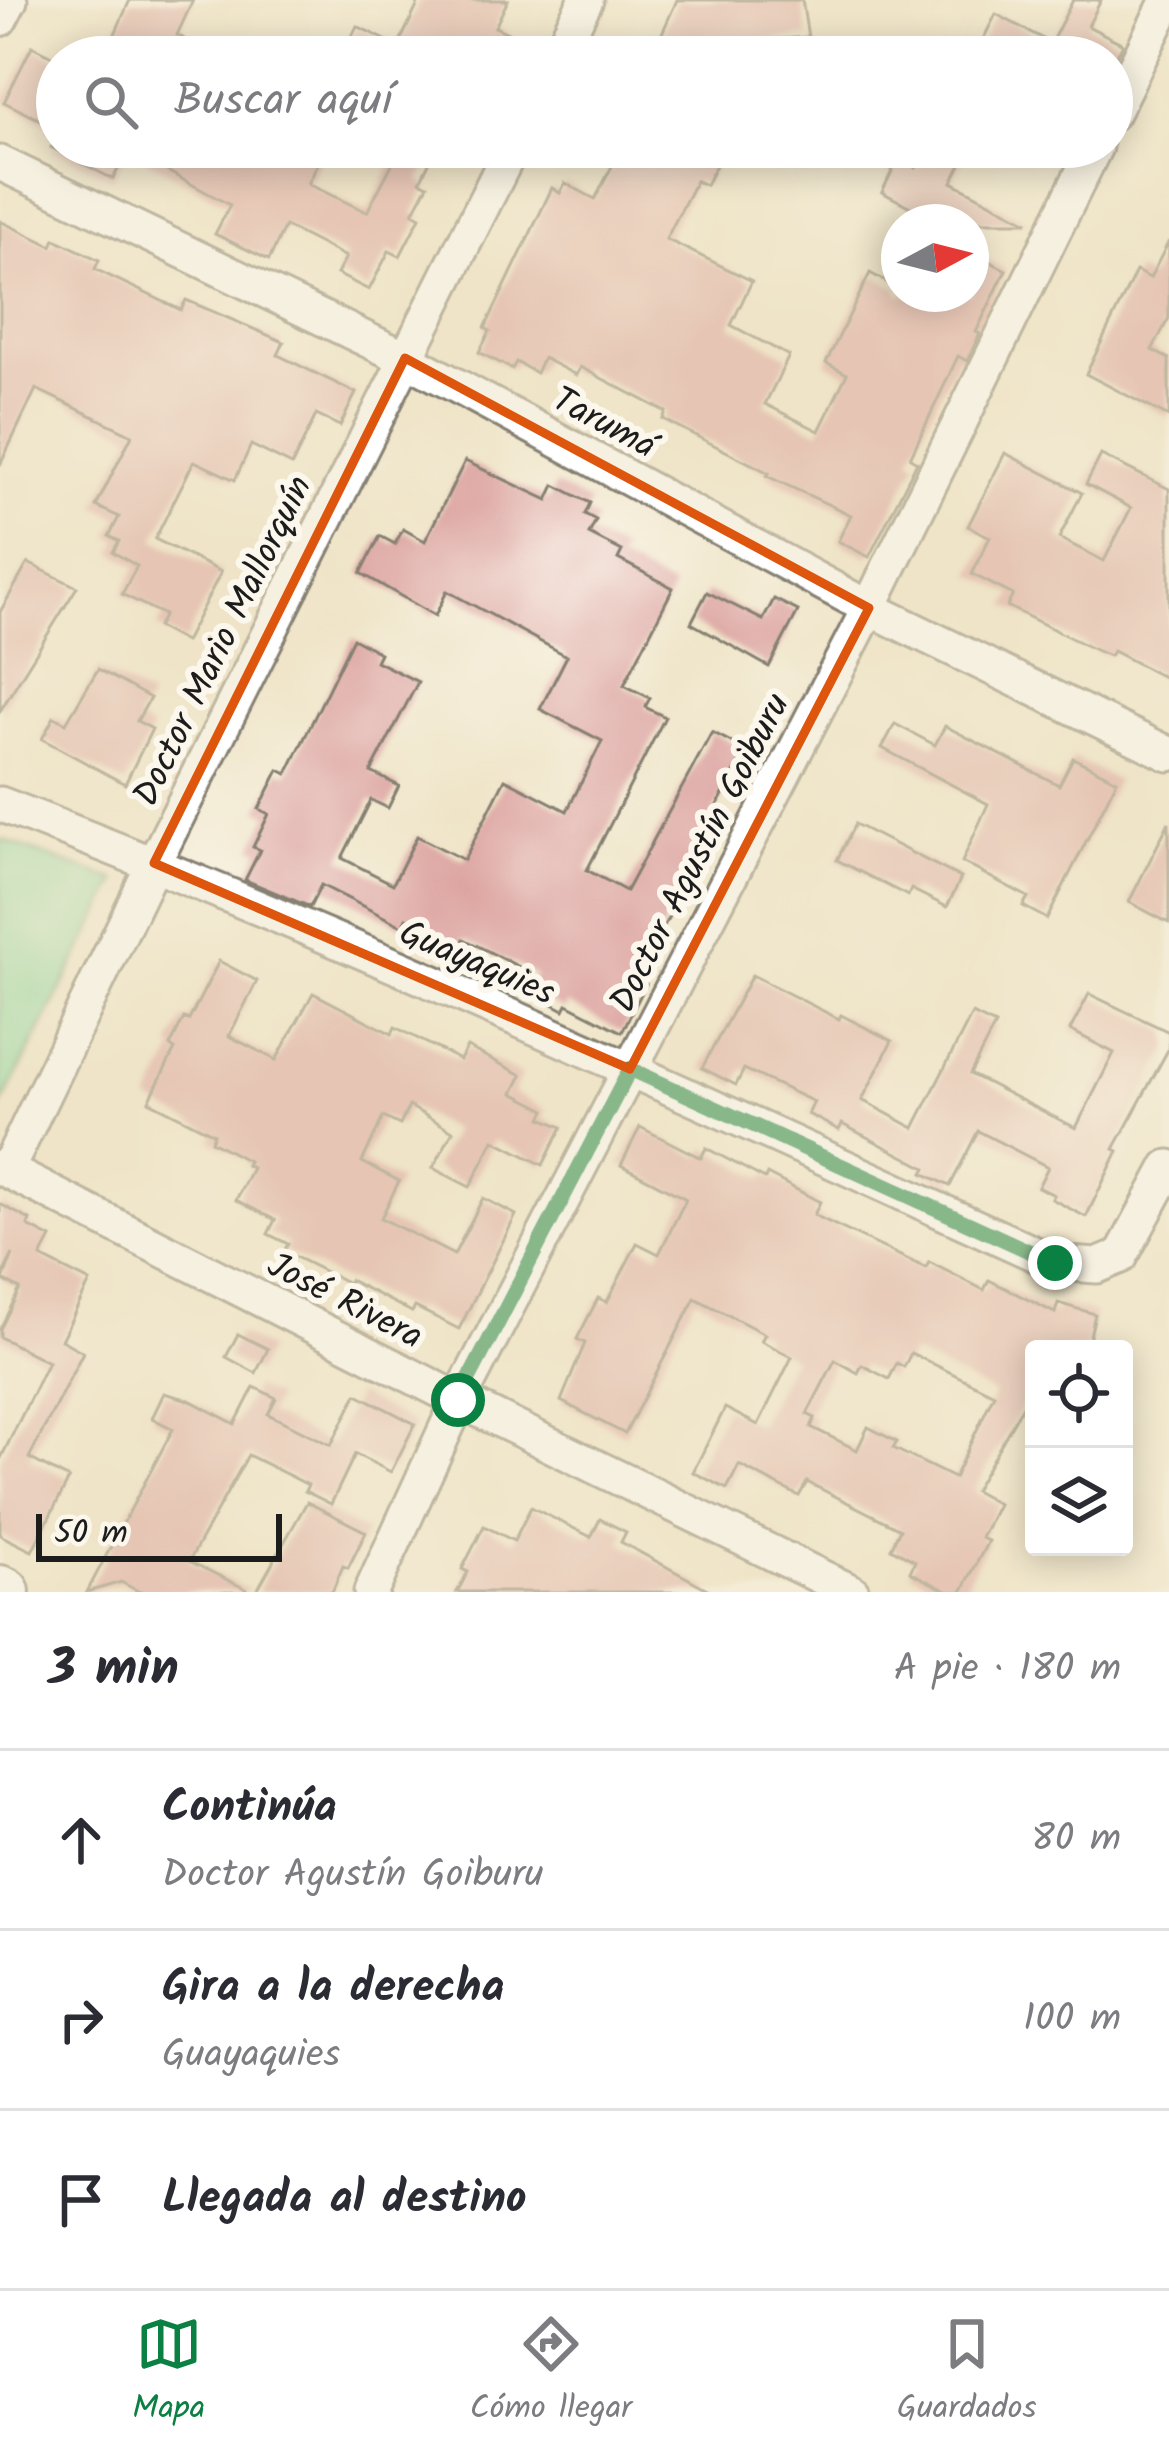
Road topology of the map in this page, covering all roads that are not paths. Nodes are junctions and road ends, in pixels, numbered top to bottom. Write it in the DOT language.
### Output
graph roads {
  1 [pos="10,0"];
  2 [pos="586,0"];
  3 [pos="1168,0"];
  4 [pos="0,19"];
  5 [pos="568,36"];
  6 [pos="1133,71"];
  7 [pos="0,163"];
  8 [pos="501,168"];
  9 [pos="1085,168"];
  10 [pos="405,358"];
  11 [pos="869,608"];
  12 [pos="1169,754"];
  13 [pos="0,804"];
  14 [pos="154,863"];
  15 [pos="630,1069"];
  16 [pos="1169,1167"];
  17 [pos="4,1169"];
  18 [pos="458,1400"];
  19 [pos="371,1592"];
  20 [pos="852,1592"];
  1 -- 4 [label="street"];
  2 -- 5 [label="street"];
  3 -- 6 [label="street"];
  7 -- 10 [label="street, Tarumá"];
  8 -- 10 [label="street, Doctor Mario Mallorquín"];
  9 -- 11 [label="street, Doctor Agustín Goiburu"];
  10 -- 11 [label="street, Tarumá"];
  10 -- 14 [label="street, Doctor Mario Mallorquín"];
  11 -- 12 [label="street, Tarumá"];
  11 -- 15 [label="street, Doctor Agustín Goiburu"];
  13 -- 14 [label="street, Guayaquies"];
  14 -- 15 [label="street, Guayaquies"];
  14 -- 17 [label="street, Doctor Mario Mallorquín"];
  15 -- 16 [label="street, Guayaquies"];
  15 -- 18 [label="street, Doctor Agustín Goiburu"];
  17 -- 18 [label="street, José Rivera"];
  18 -- 19 [label="street, Doctor Agustín Goiburu"];
  18 -- 20 [label="street, José Rivera"];
}
